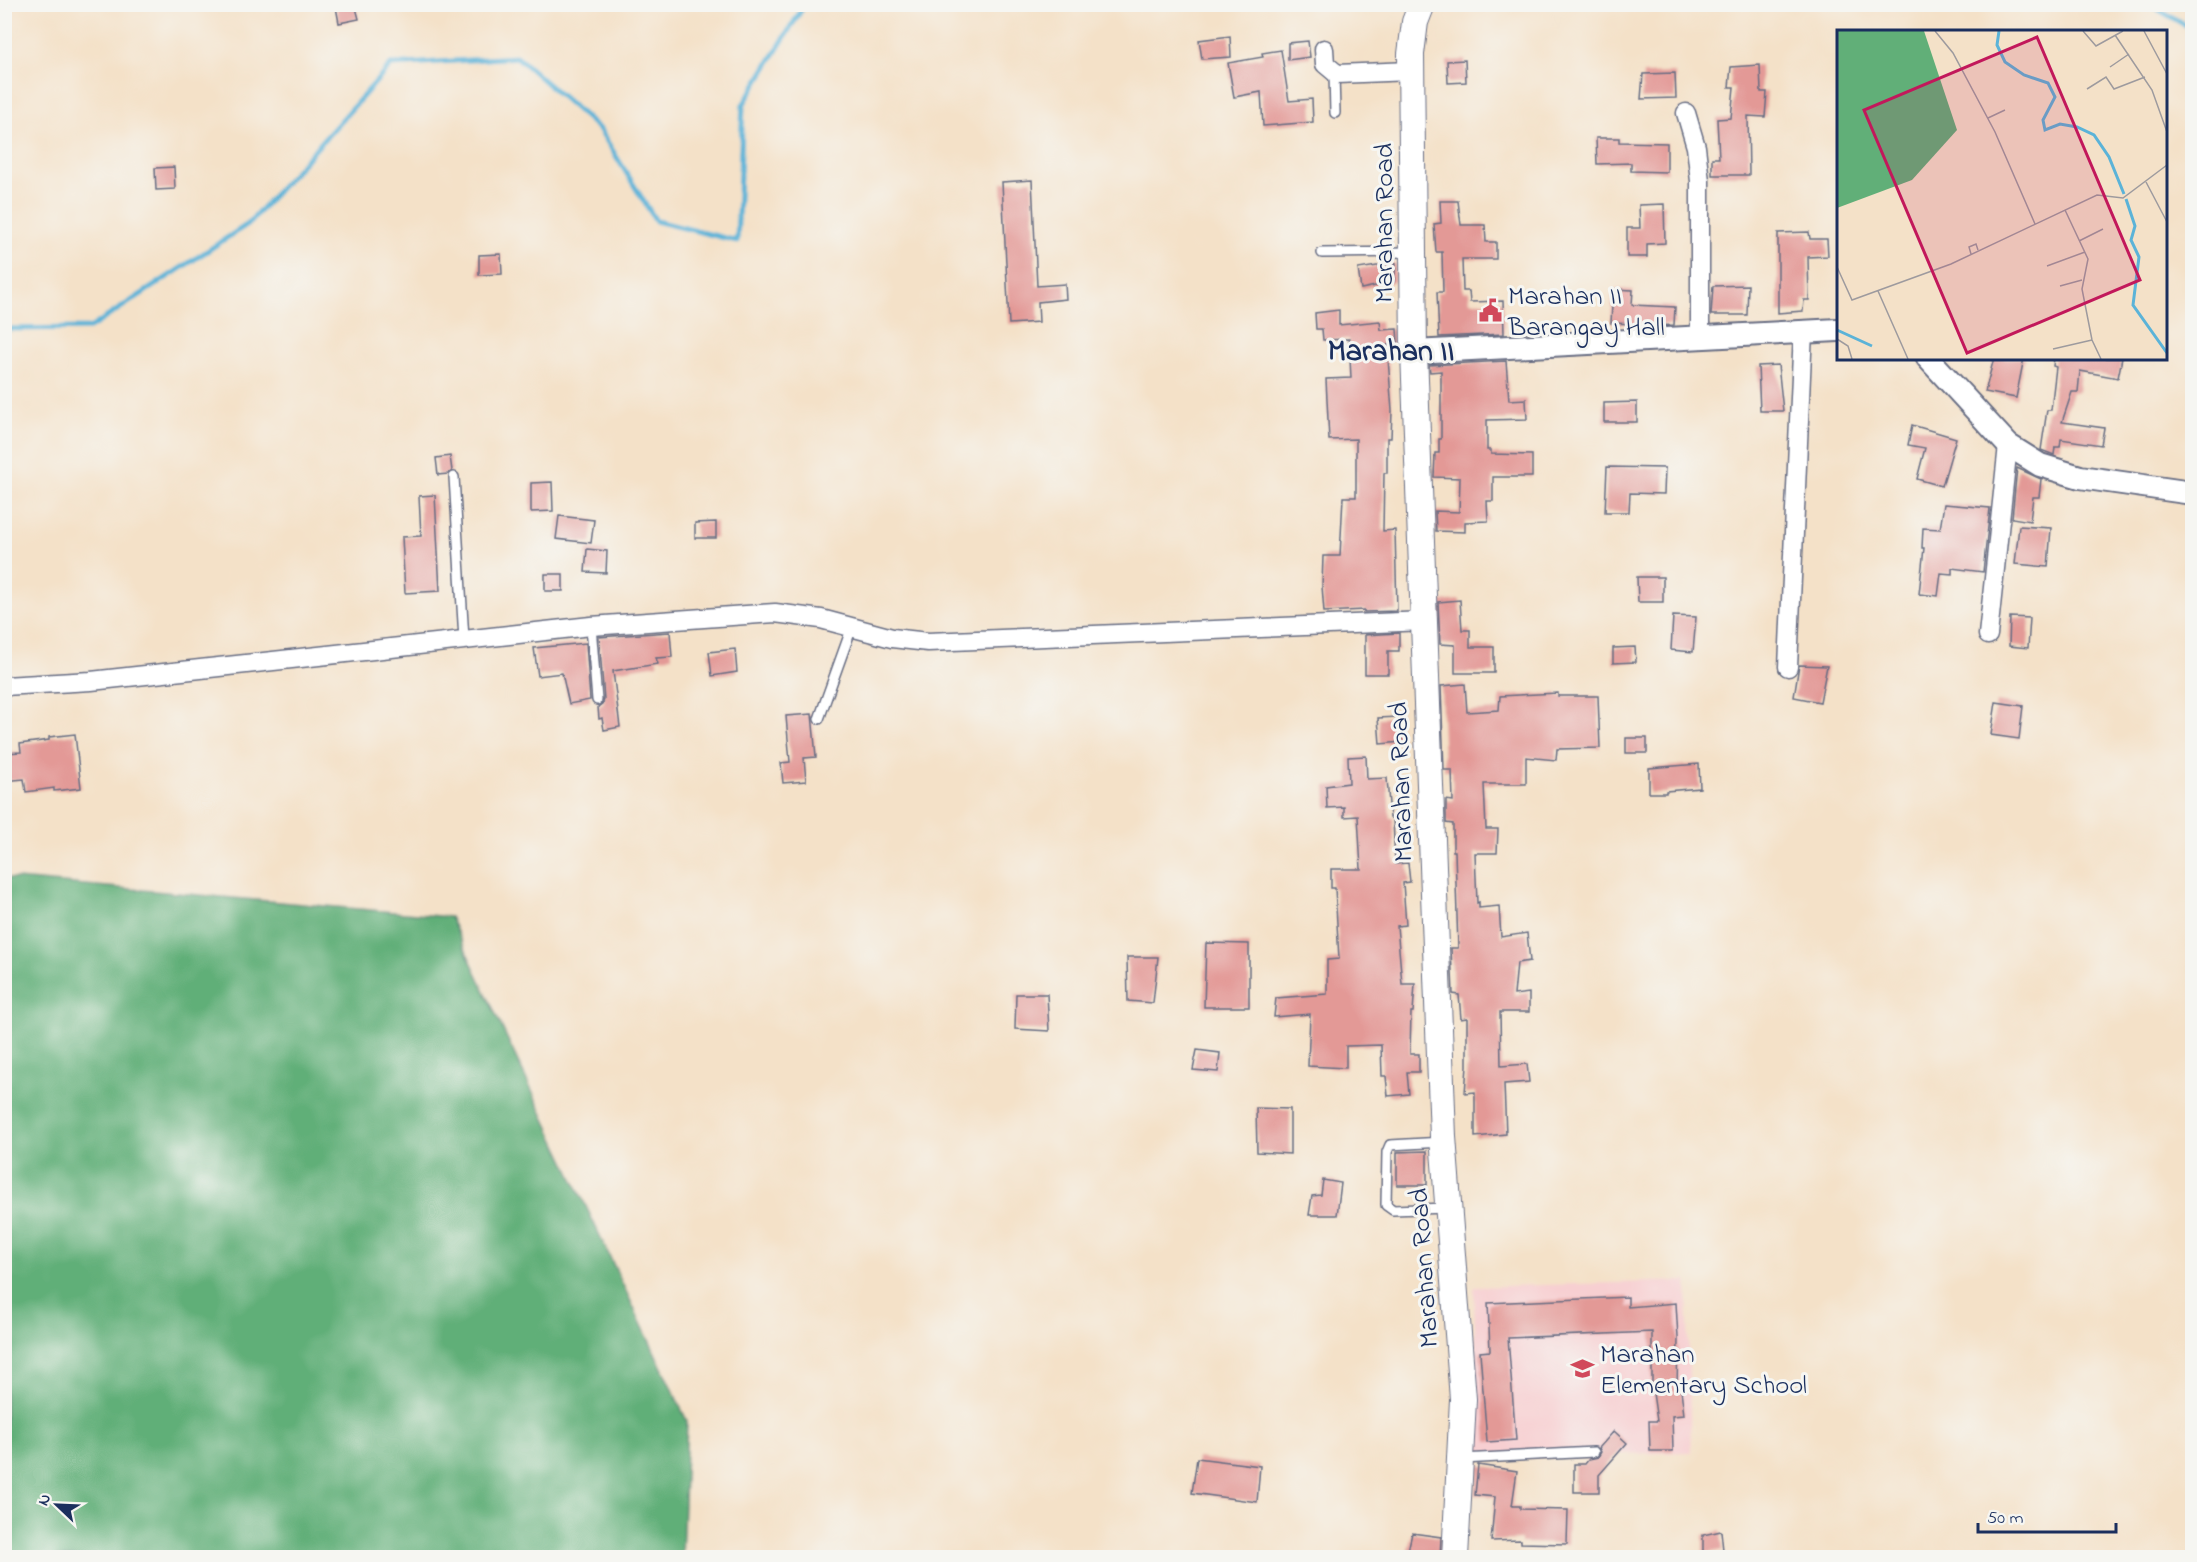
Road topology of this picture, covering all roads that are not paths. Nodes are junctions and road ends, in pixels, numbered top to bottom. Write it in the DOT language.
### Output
graph roads {
  1 [pos="1422,4"];
  2 [pos="1324,49"];
  3 [pos="1411,71"];
  4 [pos="1334,73"];
  5 [pos="1335,113"];
  6 [pos="1686,113"];
  7 [pos="1413,252"];
  8 [pos="1322,254"];
  9 [pos="1837,330"];
  10 [pos="1803,332"];
  11 [pos="1700,337"];
  12 [pos="1414,352"];
  13 [pos="1930,360"];
  14 [pos="2008,445"];
  15 [pos="454,477"];
  16 [pos="2193,493"];
  17 [pos="1425,621"];
  18 [pos="591,626"];
  19 [pos="852,627"];
  20 [pos="1988,635"];
  21 [pos="464,639"];
  22 [pos="1788,667"];
  23 [pos="4,686"];
  24 [pos="597,700"];
  25 [pos="819,719"];
  26 [pos="1443,1142"];
  27 [pos="1448,1208"];
  28 [pos="1594,1452"];
  29 [pos="1460,1460"];
  30 [pos="1455,1557"];
  1 -- 3 [label="main road, Marahan Road"];
  2 -- 4 [label="street"];
  3 -- 4 [label="street"];
  3 -- 7 [label="main road, Marahan Road"];
  4 -- 5 [label="lane"];
  6 -- 11 [label="street"];
  7 -- 8 [label="lane"];
  7 -- 12 [label="main road, Marahan Road"];
  9 -- 10 [label="street"];
  10 -- 11 [label="street"];
  10 -- 22 [label="street"];
  11 -- 12 [label="street"];
  12 -- 17 [label="main road, Marahan Road"];
  13 -- 14 [label="street"];
  14 -- 16 [label="street"];
  14 -- 20 [label="street"];
  15 -- 21 [label="lane"];
  17 -- 19 [label="street"];
  17 -- 26 [label="main road, Marahan Road"];
  18 -- 19 [label="street"];
  18 -- 21 [label="street"];
  18 -- 24 [label="lane"];
  19 -- 25 [label="lane"];
  21 -- 23 [label="street"];
  26 -- 27 [label="main road, Marahan Road"];
  26 -- 27 [label="lane"];
  27 -- 29 [label="main road, Marahan Road"];
  28 -- 29 [label="lane"];
  29 -- 30 [label="main road, Marahan Road"];
}
